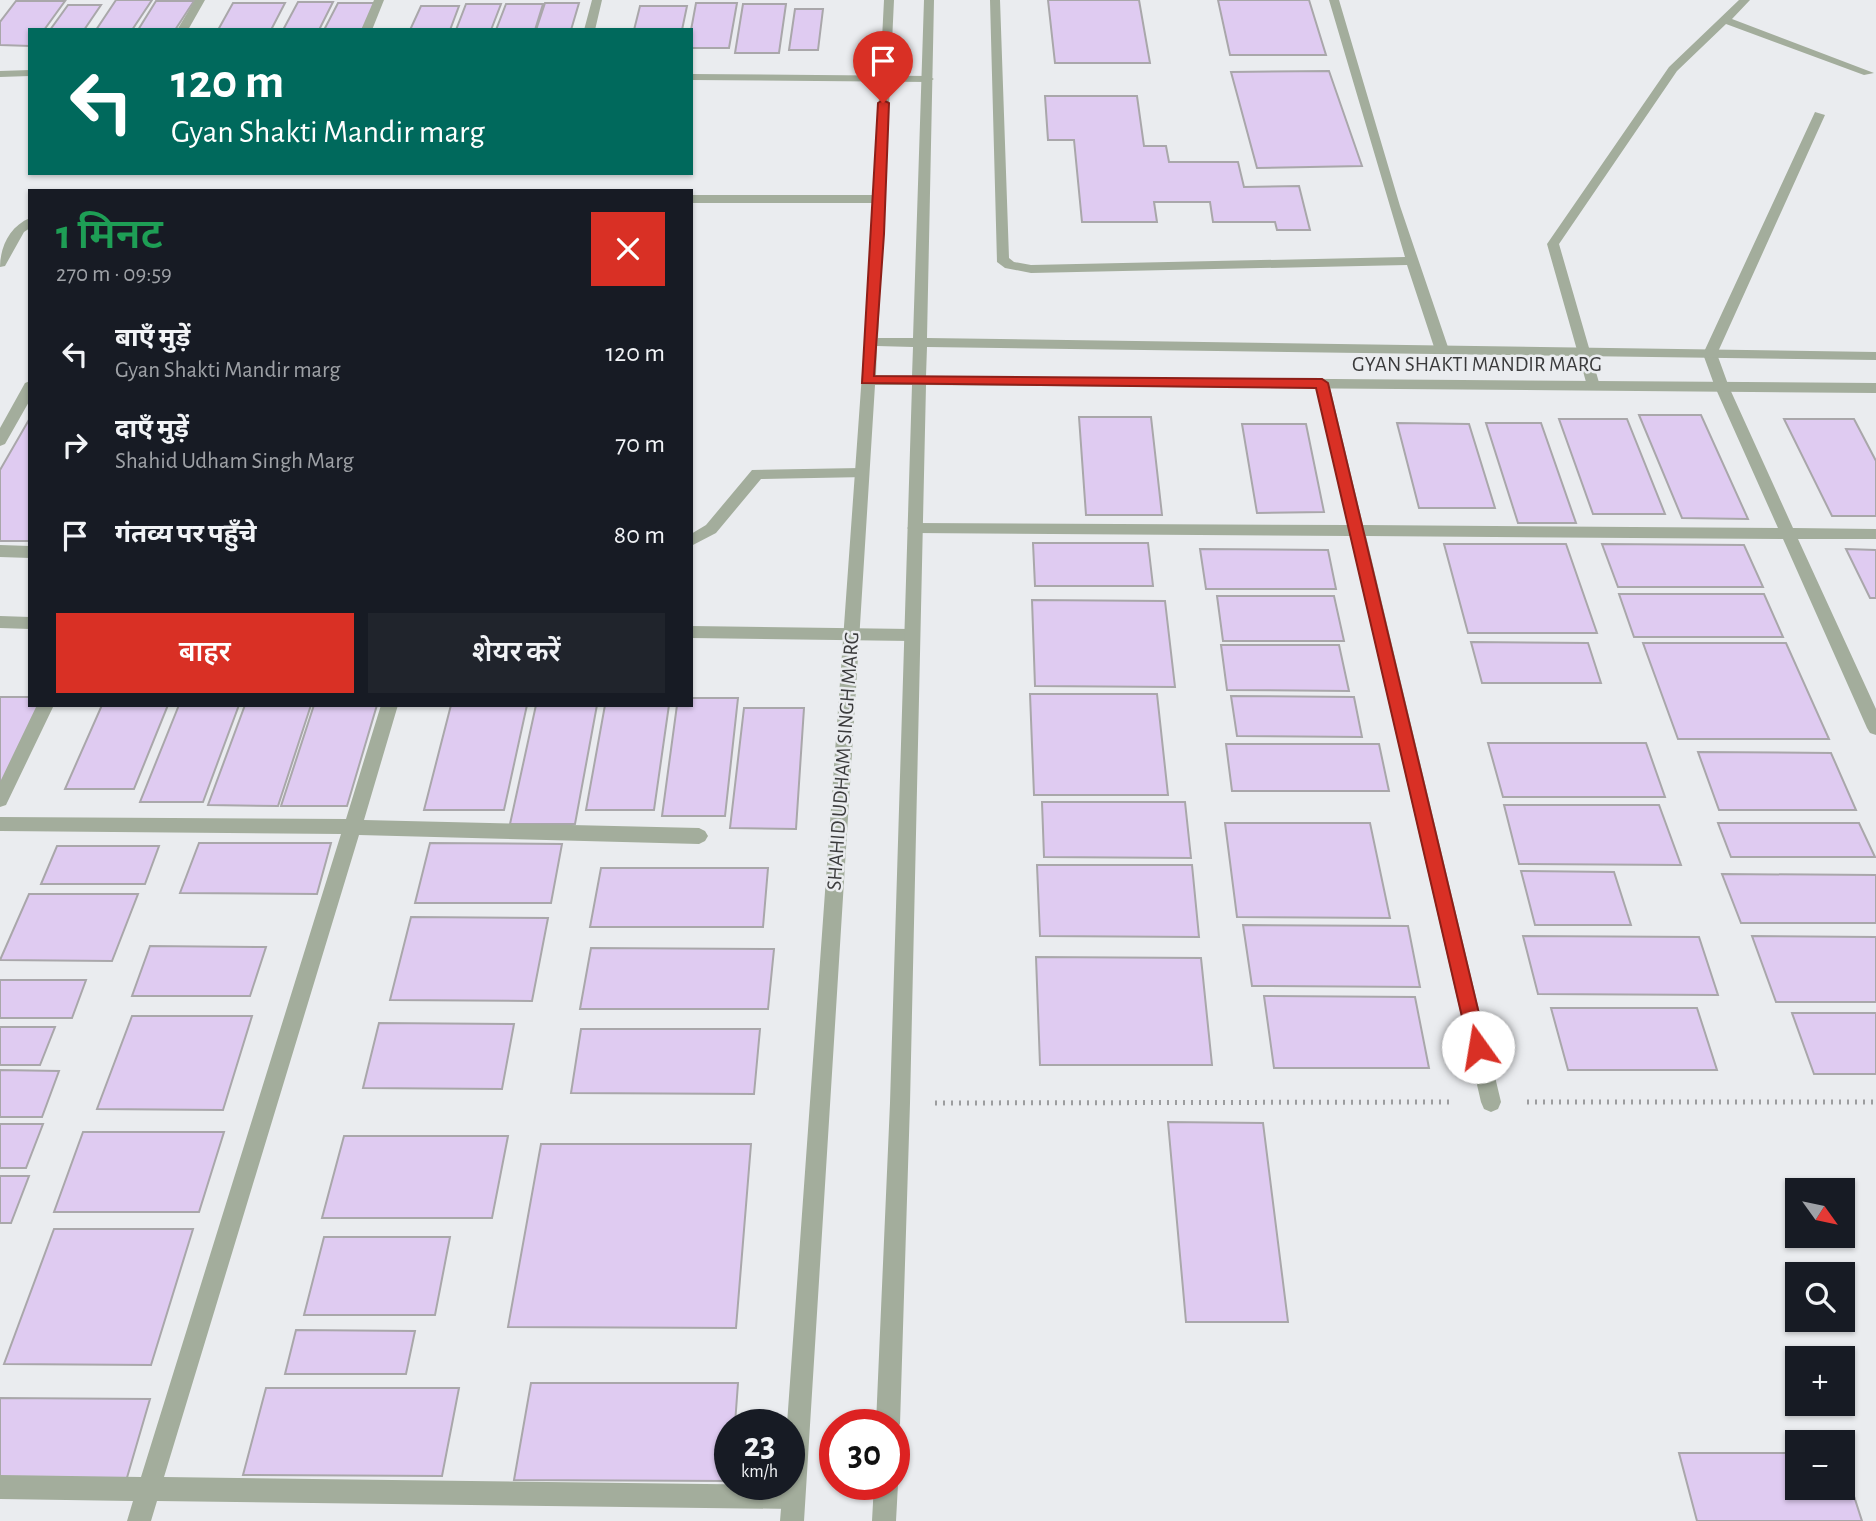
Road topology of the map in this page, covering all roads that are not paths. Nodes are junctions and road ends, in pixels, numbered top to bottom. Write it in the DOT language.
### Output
graph roads {
  1 [pos="200,0"];
  2 [pos="379,0"];
  3 [pos="597,0"];
  4 [pos="889,0"];
  5 [pos="929,0"];
  6 [pos="995,0"];
  7 [pos="1334,0"];
  8 [pos="1745,0"];
  9 [pos="1725,20"];
  10 [pos="183,28"];
  11 [pos="367,28"];
  12 [pos="590,28"];
  13 [pos="1868,73"];
  14 [pos="0,74"];
  15 [pos="28,74"];
  16 [pos="693,78"];
  17 [pos="884,79"];
  18 [pos="928,79"];
  19 [pos="1819,115"];
  20 [pos="879,199"];
  21 [pos="693,200"];
  22 [pos="28,223"];
  23 [pos="1413,261"];
  24 [pos="0,263"];
  25 [pos="869,342"];
  26 [pos="920,342"];
  27 [pos="1442,350"];
  28 [pos="1583,352"];
  29 [pos="1710,354"];
  30 [pos="1876,356"];
  31 [pos="867,380"];
  32 [pos="919,380"];
  33 [pos="1322,383"];
  34 [pos="1593,386"];
  35 [pos="1722,387"];
  36 [pos="1876,388"];
  37 [pos="28,390"];
  38 [pos="0,441"];
  39 [pos="861,473"];
  40 [pos="915,528"];
  41 [pos="1356,530"];
  42 [pos="1788,533"];
  43 [pos="1876,534"];
  44 [pos="693,540"];
  45 [pos="0,551"];
  46 [pos="28,552"];
  47 [pos="0,622"];
  48 [pos="28,623"];
  49 [pos="693,632"];
  50 [pos="851,634"];
  51 [pos="911,635"];
  52 [pos="45,707"];
  53 [pos="389,707"];
  54 [pos="1876,728"];
  55 [pos="0,800"];
  56 [pos="0,824"];
  57 [pos="353,827"];
  58 [pos="699,836"];
  59 [pos="1491,1102"];
  60 [pos="799,1409"];
  61 [pos="889,1409"];
  62 [pos="0,1487"];
  63 [pos="149,1488"];
  64 [pos="714,1496"];
  65 [pos="793,1500"];
  66 [pos="885,1500"];
  67 [pos="139,1521"];
  68 [pos="792,1521"];
  69 [pos="884,1521"];
  1 -- 10 [label="street"];
  2 -- 11 [label="street"];
  3 -- 12 [label="street"];
  4 -- 17 [label="street, SHAHID UDHAM SINGH MARG"];
  5 -- 18 [label="street"];
  6 -- 23 [label="street"];
  7 -- 23 [label="street"];
  8 -- 9 [label="street"];
  9 -- 13 [label="street"];
  9 -- 28 [label="street"];
  14 -- 15 [label="street"];
  16 -- 17 [label="street"];
  17 -- 18 [label="street"];
  17 -- 20 [label="street, SHAHID UDHAM SINGH MARG"];
  18 -- 26 [label="street"];
  19 -- 29 [label="street"];
  20 -- 21 [label="street"];
  20 -- 25 [label="street, SHAHID UDHAM SINGH MARG"];
  22 -- 24 [label="street"];
  23 -- 27 [label="street"];
  25 -- 26 [label="street, GYAN SHAKTI MANDIR MARG"];
  25 -- 31 [label="street, SHAHID UDHAM SINGH MARG"];
  26 -- 27 [label="street, GYAN SHAKTI MANDIR MARG"];
  26 -- 32 [label="street"];
  27 -- 28 [label="street, GYAN SHAKTI MANDIR MARG"];
  28 -- 29 [label="street, GYAN SHAKTI MANDIR MARG"];
  28 -- 34 [label="street"];
  29 -- 30 [label="street, GYAN SHAKTI MANDIR MARG"];
  29 -- 35 [label="street"];
  31 -- 32 [label="street, GYAN SHAKTI MANDIR MARG"];
  31 -- 39 [label="street, SHAHID UDHAM SINGH MARG"];
  32 -- 33 [label="street, GYAN SHAKTI MANDIR MARG"];
  32 -- 40 [label="street"];
  33 -- 34 [label="street, GYAN SHAKTI MANDIR MARG"];
  33 -- 41 [label="street"];
  34 -- 35 [label="street, GYAN SHAKTI MANDIR MARG"];
  35 -- 36 [label="street, GYAN SHAKTI MANDIR MARG"];
  35 -- 42 [label="street"];
  37 -- 38 [label="street"];
  39 -- 44 [label="street"];
  39 -- 50 [label="street, SHAHID UDHAM SINGH MARG"];
  40 -- 41 [label="street"];
  40 -- 51 [label="street"];
  41 -- 42 [label="street"];
  41 -- 59 [label="street"];
  42 -- 43 [label="street"];
  42 -- 54 [label="street"];
  45 -- 46 [label="street"];
  47 -- 48 [label="street"];
  49 -- 50 [label="street"];
  50 -- 51 [label="street"];
  50 -- 60 [label="street, SHAHID UDHAM SINGH MARG"];
  51 -- 61 [label="street"];
  52 -- 55 [label="street"];
  53 -- 57 [label="street"];
  56 -- 57 [label="street"];
  57 -- 58 [label="street"];
  57 -- 63 [label="street"];
  62 -- 63 [label="street"];
  63 -- 64 [label="street"];
  63 -- 67 [label="street"];
  65 -- 68 [label="street, SHAHID UDHAM SINGH MARG"];
  66 -- 69 [label="street"];
}
